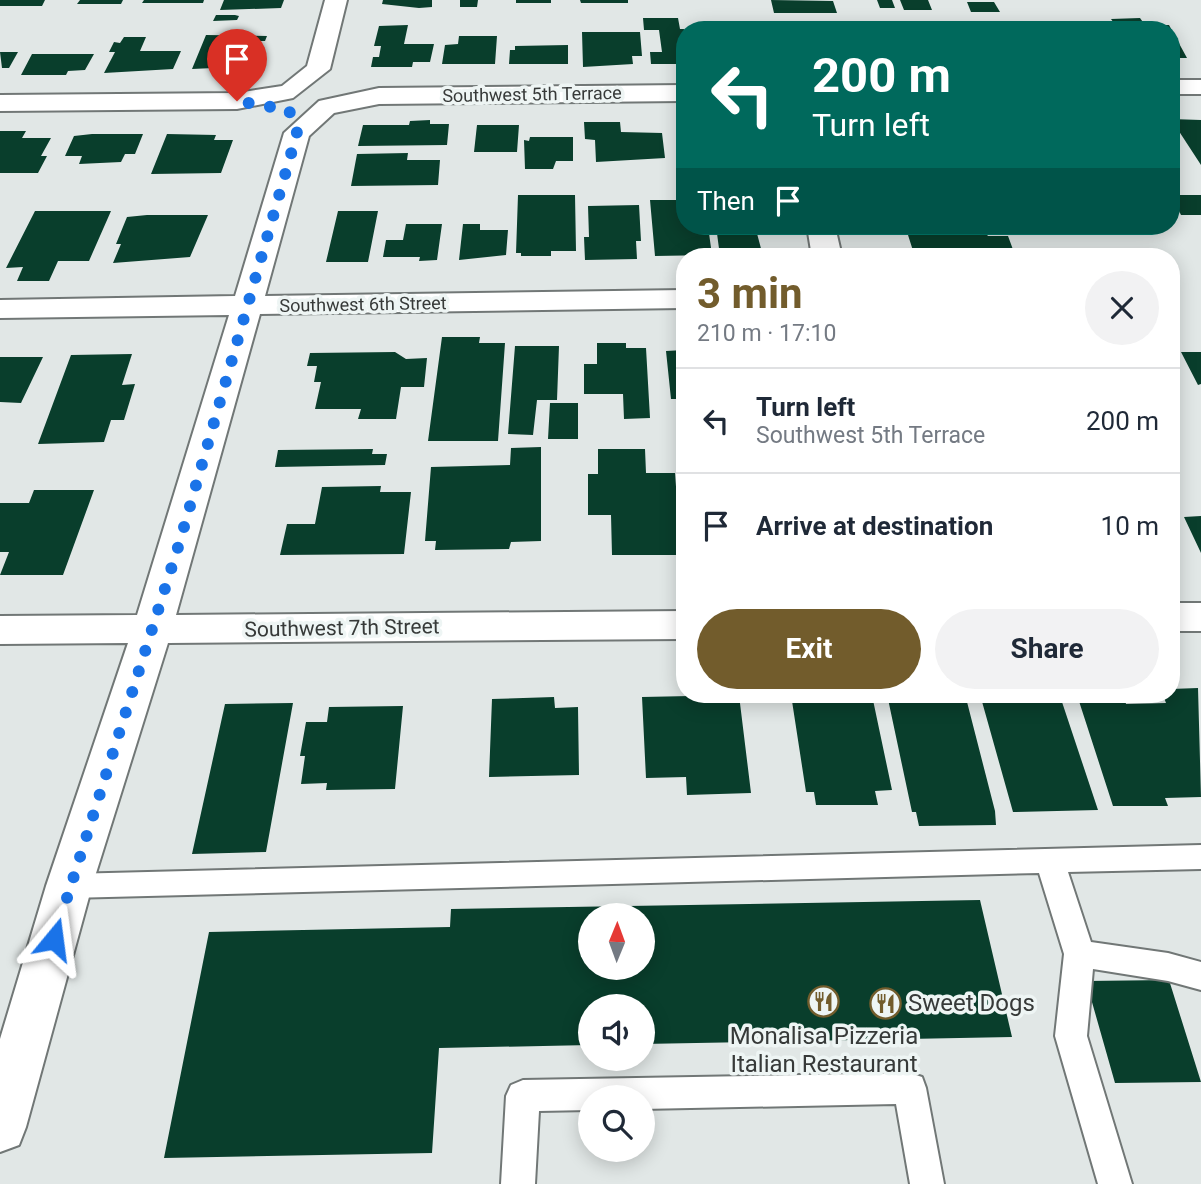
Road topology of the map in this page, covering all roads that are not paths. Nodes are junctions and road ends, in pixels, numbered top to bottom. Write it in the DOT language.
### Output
graph roads {
  1 [pos="336,0"];
  2 [pos="1180,87"];
  3 [pos="1201,87"];
  4 [pos="676,93"];
  5 [pos="308,99"];
  6 [pos="0,103"];
  7 [pos="676,299"];
  8 [pos="249,306"];
  9 [pos="0,309"];
  10 [pos="1180,617"];
  11 [pos="1201,617"];
  12 [pos="676,625"];
  13 [pos="151,628"];
  14 [pos="0,630"];
  15 [pos="1201,857"];
  16 [pos="1050,860"];
  17 [pos="69,886"];
  18 [pos="1079,954"];
  19 [pos="1201,976"];
  20 [pos="0,1127"];
  21 [pos="518,1184"];
  22 [pos="927,1184"];
  23 [pos="1115,1184"];
  1 -- 5 [label="street"];
  2 -- 3 [label="street"];
  4 -- 5 [label="street, Southwest 5th Terrace"];
  5 -- 6 [label="street, Southwest 5th Terrace"];
  5 -- 8 [label="street"];
  7 -- 8 [label="street, Southwest 6th Street"];
  8 -- 9 [label="street, Southwest 6th Street"];
  8 -- 13 [label="street"];
  10 -- 11 [label="street"];
  12 -- 13 [label="street, Southwest 7th Street"];
  13 -- 14 [label="street, Southwest 7th Street"];
  13 -- 17 [label="street"];
  15 -- 16 [label="lane"];
  16 -- 17 [label="lane"];
  16 -- 18 [label="lane"];
  17 -- 20 [label="street"];
  18 -- 19 [label="lane"];
  18 -- 23 [label="lane"];
  21 -- 22 [label="lane"];
}
